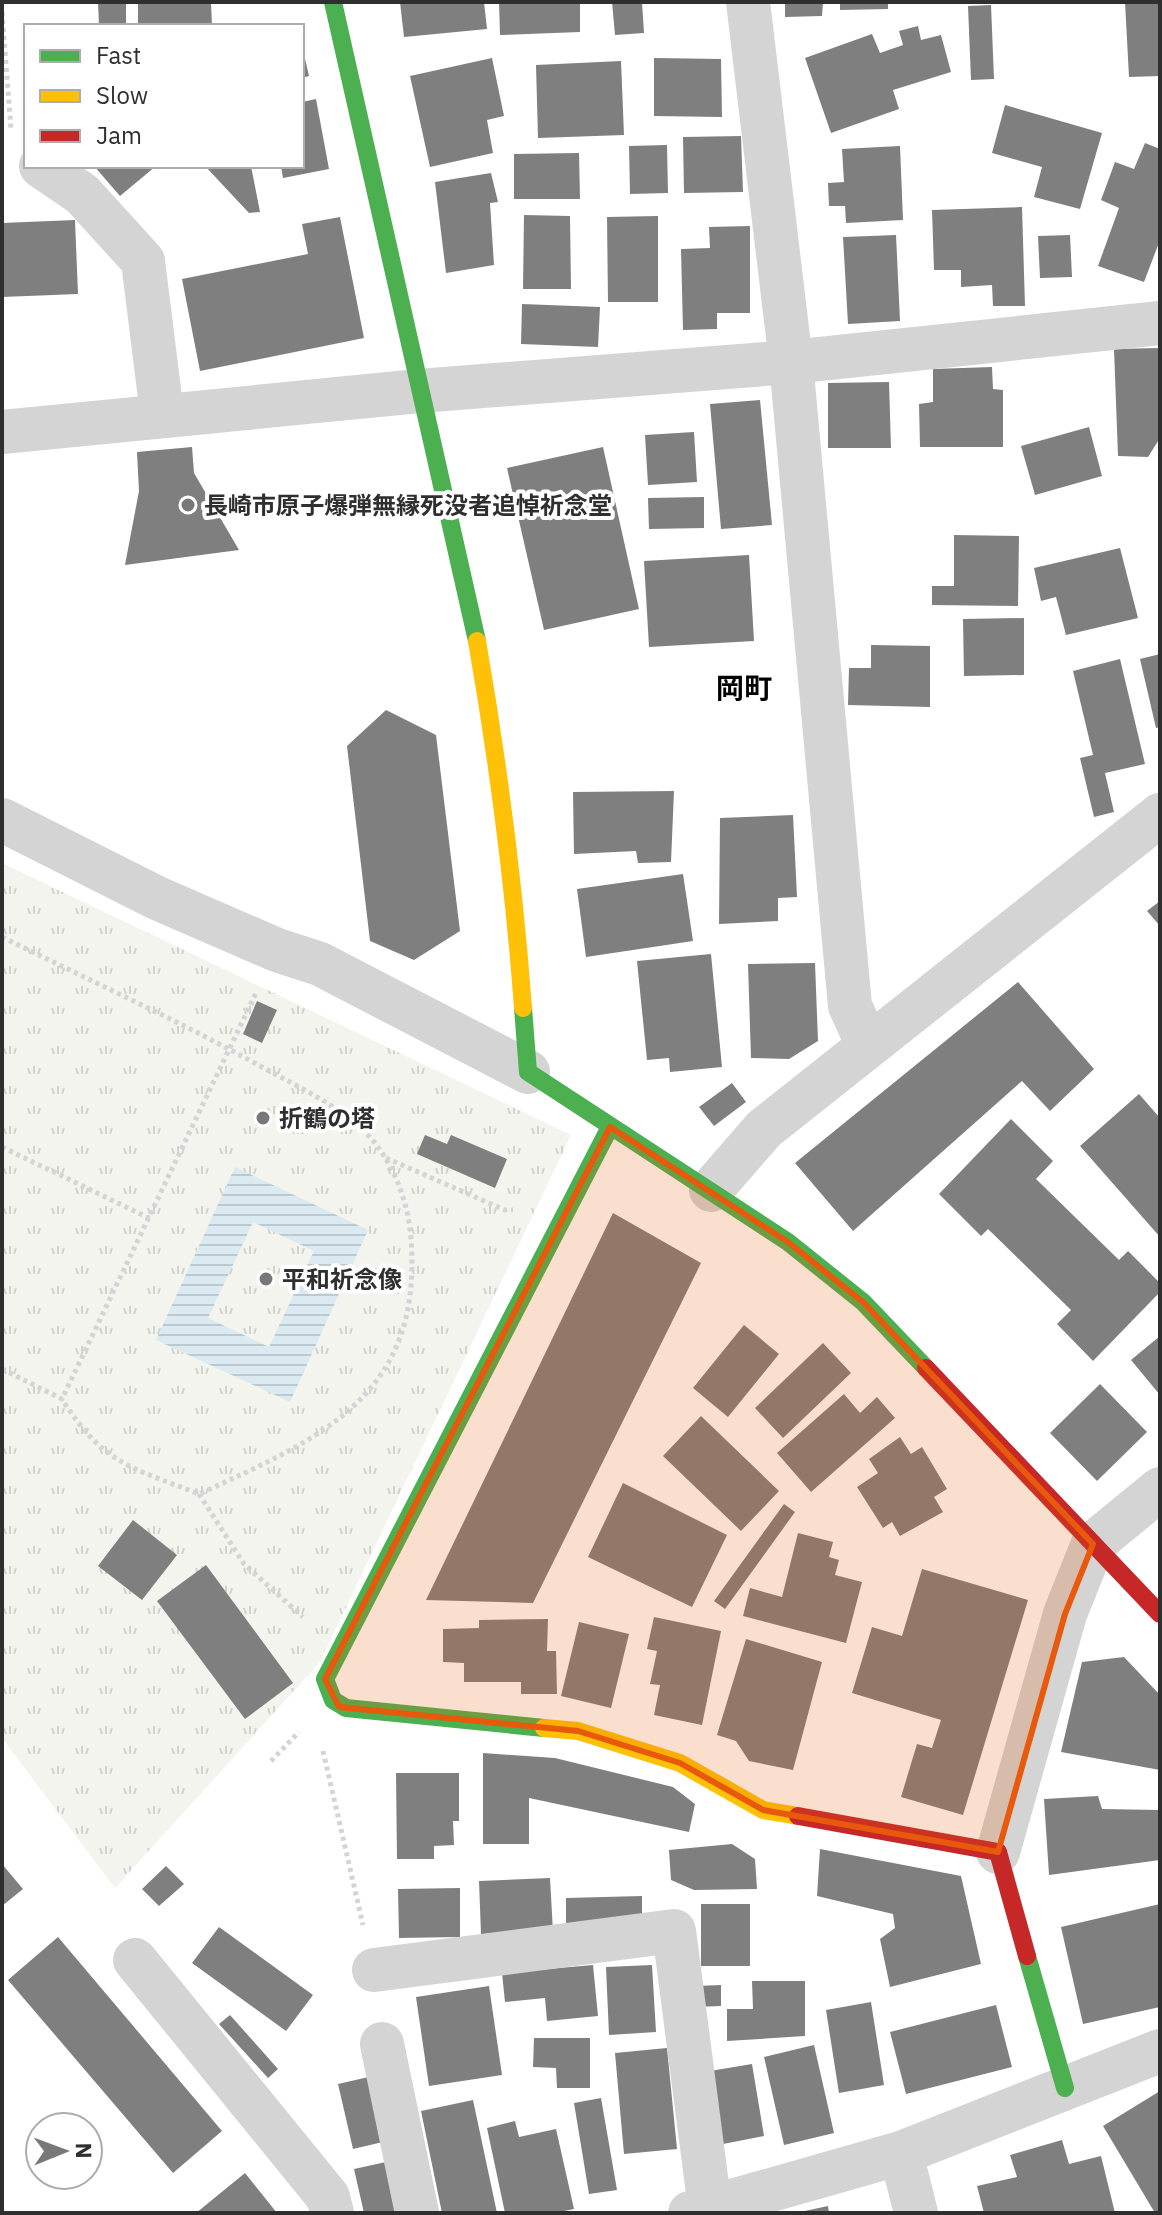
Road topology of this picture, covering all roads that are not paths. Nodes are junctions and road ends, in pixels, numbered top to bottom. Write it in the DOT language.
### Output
graph roads {
  1 [pos="333,2"];
  2 [pos="748,2"];
  3 [pos="44,168"];
  4 [pos="1160,323"];
  5 [pos="791,362"];
  6 [pos="419,391"];
  7 [pos="162,414"];
  8 [pos="2,432"];
  9 [pos="1160,815"];
  10 [pos="2,820"];
  11 [pos="868,1045"];
  12 [pos="528,1072"];
  13 [pos="610,1127"];
  14 [pos="711,1190"];
  15 [pos="1160,1489"];
  16 [pos="1093,1544"];
  17 [pos="1160,1614"];
  18 [pos="998,1852"];
  19 [pos="135,1960"];
  20 [pos="374,1970"];
  21 [pos="382,2044"];
  22 [pos="1160,2051"];
  23 [pos="1065,2088"];
  24 [pos="901,2153"];
  25 [pos="700,2210"];
  26 [pos="332,2213"];
  27 [pos="417,2213"];
  28 [pos="916,2213"];
  1 -- 6 [label="street"];
  2 -- 5 [label="street"];
  3 -- 7 [label="street"];
  4 -- 5 [label="street"];
  5 -- 6 [label="street"];
  5 -- 11 [label="street"];
  6 -- 7 [label="street"];
  6 -- 12 [label="street"];
  7 -- 8 [label="street"];
  9 -- 11 [label="street"];
  10 -- 12 [label="street"];
  11 -- 14 [label="street"];
  12 -- 13 [label="street"];
  13 -- 14 [label="street"];
  13 -- 18 [label="street"];
  14 -- 16 [label="street"];
  15 -- 16 [label="street"];
  16 -- 17 [label="street"];
  16 -- 18 [label="street"];
  18 -- 23 [label="street"];
  19 -- 26 [label="street"];
  20 -- 25 [label="street"];
  21 -- 27 [label="street"];
  22 -- 23 [label="street"];
  23 -- 24 [label="street"];
  24 -- 25 [label="street"];
  24 -- 28 [label="street"];
}
